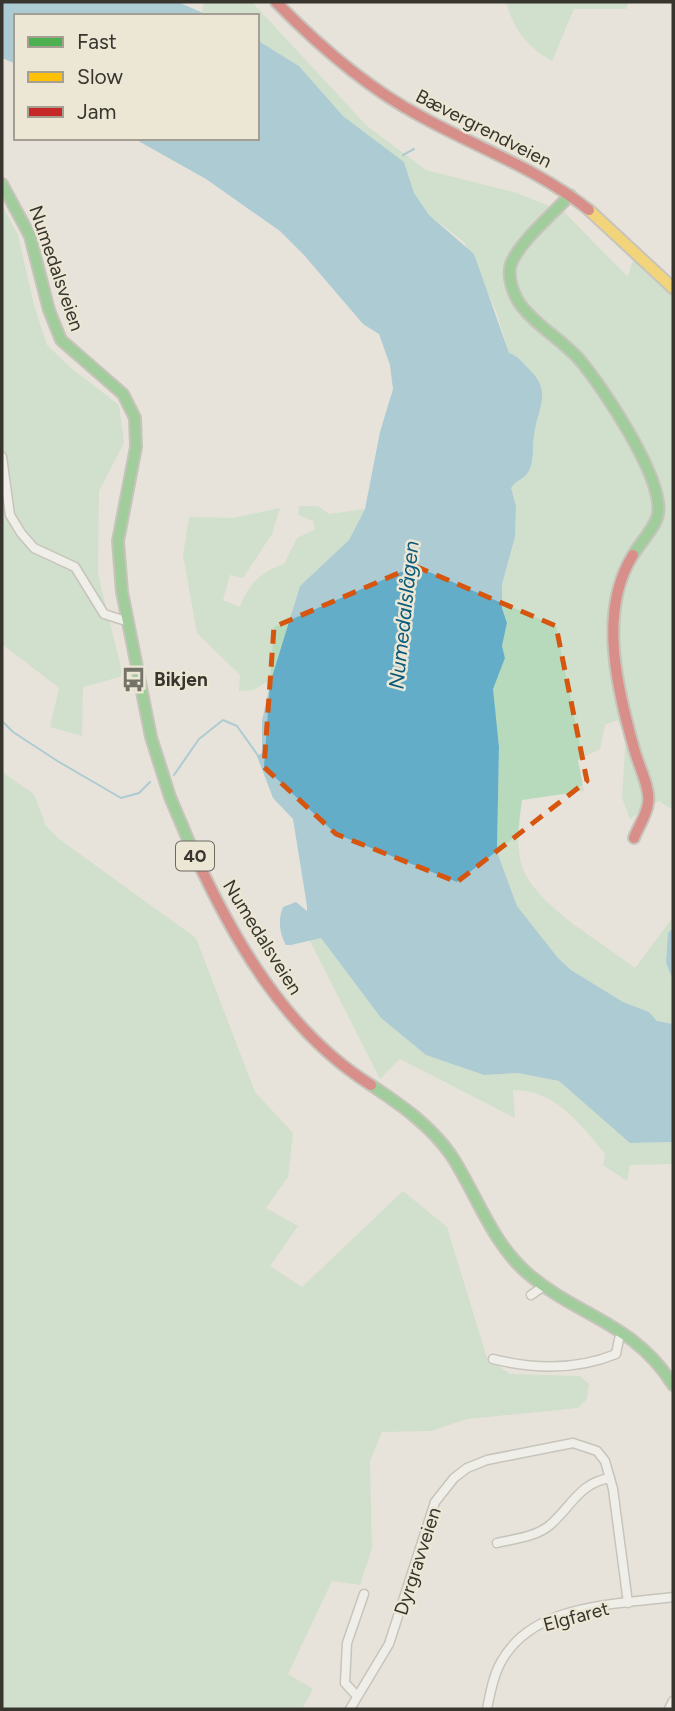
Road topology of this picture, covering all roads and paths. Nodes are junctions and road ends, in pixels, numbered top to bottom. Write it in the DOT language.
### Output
graph roads {
  1 [pos="276,2"];
  2 [pos="2,184"];
  3 [pos="570,195"];
  4 [pos="673,288"];
  5 [pos="2,457"];
  6 [pos="126,621"];
  7 [pos="634,838"];
  8 [pos="544,1286"];
  9 [pos="531,1295"];
  10 [pos="619,1339"];
  11 [pos="493,1359"];
  12 [pos="673,1385"];
  13 [pos="610,1478"];
  14 [pos="497,1543"];
  15 [pos="363,1594"];
  16 [pos="673,1597"];
  17 [pos="628,1603"];
  18 [pos="357,1696"];
  19 [pos="673,1701"];
  20 [pos="351,1709"];
  21 [pos="487,1709"];
  22 [pos="669,1709"];
  1 -- 3 [label="main road, Bævergrendveien"];
  2 -- 6 [label="main road, Numedalsveien / 40"];
  3 -- 4 [label="main road, Bævergrendveien"];
  3 -- 7 [label="main road"];
  5 -- 6 [label="street"];
  6 -- 8 [label="main road, Numedalsveien / 40"];
  8 -- 9 [label="street"];
  8 -- 12 [label="main road, Numedalsveien / 40"];
  10 -- 11 [label="street"];
  13 -- 14 [label="street"];
  13 -- 17 [label="street, Dyrgravveien"];
  13 -- 18 [label="street, Dyrgravveien"];
  15 -- 18 [label="street"];
  16 -- 17 [label="street, Elgfaret"];
  17 -- 21 [label="street, Elgfaret"];
  18 -- 20 [label="street, Dyrgravveien"];
  19 -- 22 [label="street"];
}
